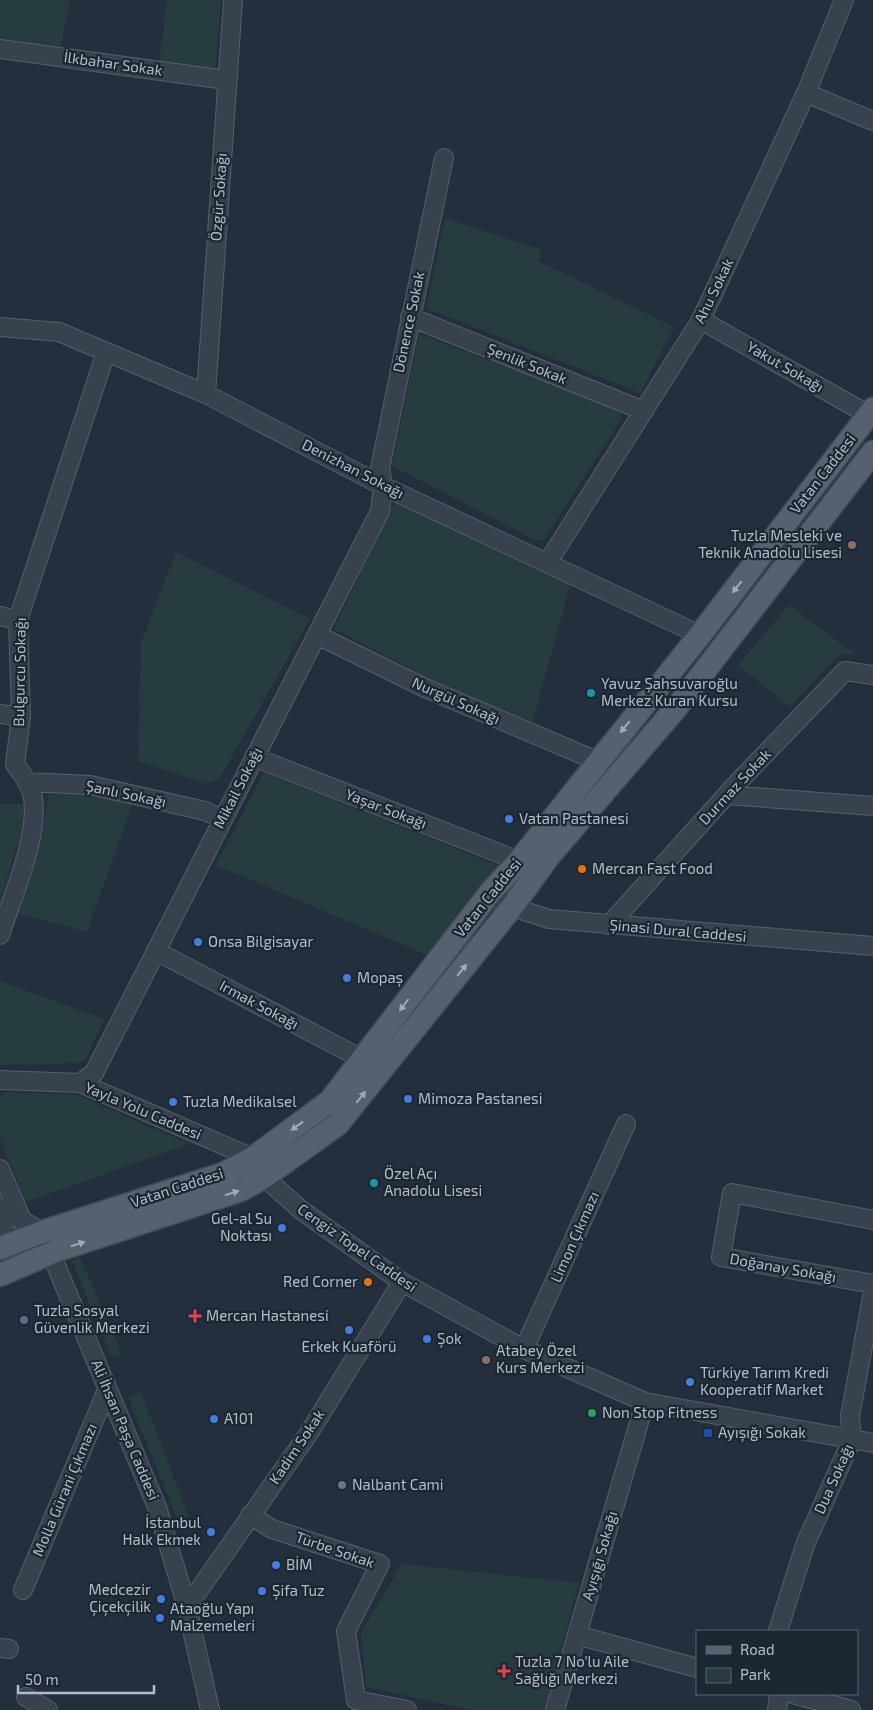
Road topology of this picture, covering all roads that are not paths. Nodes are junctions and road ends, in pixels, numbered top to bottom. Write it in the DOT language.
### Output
graph roads {
  1 [pos="234,0"];
  2 [pos="844,0"];
  3 [pos="0,48"];
  4 [pos="226,80"];
  5 [pos="806,93"];
  6 [pos="873,121"];
  7 [pos="444,158"];
  8 [pos="410,317"];
  9 [pos="702,320"];
  10 [pos="1,330"];
  11 [pos="106,352"];
  12 [pos="206,394"];
  13 [pos="644,411"];
  14 [pos="871,412"];
  15 [pos="873,452"];
  16 [pos="383,486"];
  17 [pos="548,562"];
  18 [pos="0,616"];
  19 [pos="18,620"];
  20 [pos="317,635"];
  21 [pos="700,635"];
  22 [pos="873,676"];
  23 [pos="0,714"];
  24 [pos="22,716"];
  25 [pos="254,757"];
  26 [pos="597,761"];
  27 [pos="27,782"];
  28 [pos="727,795"];
  29 [pos="873,806"];
  30 [pos="222,819"];
  31 [pos="519,861"];
  32 [pos="489,894"];
  33 [pos="512,907"];
  34 [pos="609,926"];
  35 [pos="0,935"];
  36 [pos="873,946"];
  37 [pos="156,951"];
  38 [pos="362,1059"];
  39 [pos="0,1080"];
  40 [pos="80,1083"];
  41 [pos="626,1124"];
  42 [pos="253,1158"];
  43 [pos="0,1169"];
  44 [pos="264,1177"];
  45 [pos="0,1208"];
  46 [pos="0,1220"];
  47 [pos="22,1220"];
  48 [pos="873,1220"];
  49 [pos="42,1232"];
  50 [pos="5,1246"];
  51 [pos="51,1253"];
  52 [pos="0,1275"];
  53 [pos="402,1282"];
  54 [pos="873,1284"];
  55 [pos="873,1292"];
  56 [pos="524,1349"];
  57 [pos="107,1390"];
  58 [pos="645,1402"];
  59 [pos="852,1439"];
  60 [pos="873,1443"];
  61 [pos="250,1515"];
  62 [pos="23,1590"];
  63 [pos="187,1607"];
  64 [pos="778,1630"];
  65 [pos="577,1635"];
  66 [pos="696,1668"];
  67 [pos="779,1695"];
  68 [pos="797,1695"];
  69 [pos="26,1698"];
  70 [pos="48,1710"];
  71 [pos="210,1710"];
  72 [pos="407,1710"];
  73 [pos="555,1710"];
  74 [pos="777,1710"];
  75 [pos="851,1710"];
  1 -- 4 [label="street, Özgür Sokağı"];
  2 -- 5 [label="street, Ahu Sokak"];
  3 -- 4 [label="street, İlkbahar Sokak"];
  4 -- 12 [label="street, Özgür Sokağı"];
  5 -- 6 [label="street"];
  5 -- 9 [label="street, Ahu Sokak"];
  7 -- 8 [label="street, Dönence Sokak"];
  8 -- 13 [label="street, Şenlik Sokak"];
  8 -- 16 [label="street, Dönence Sokak"];
  9 -- 13 [label="street, Ahu Sokak"];
  9 -- 14 [label="street, Yakut Sokağı"];
  10 -- 11 [label="street, Denizhan Sokağı"];
  11 -- 12 [label="street, Denizhan Sokağı"];
  11 -- 19 [label="street, Bulgurcu Sokağı"];
  12 -- 16 [label="street, Denizhan Sokağı"];
  13 -- 17 [label="street, Ahu Sokak"];
  14 -- 21 [label="main road, Vatan Caddesi, one-way"];
  15 -- 33 [label="main road, Vatan Caddesi"];
  16 -- 17 [label="street, Denizhan Sokağı"];
  16 -- 20 [label="street, Mikail Sokağı"];
  17 -- 21 [label="street, Denizhan Sokağı"];
  18 -- 19 [label="street"];
  19 -- 24 [label="street, Bulgurcu Sokağı"];
  20 -- 25 [label="street, Mikail Sokağı"];
  20 -- 26 [label="street, Nurgül Sokağı"];
  21 -- 26 [label="main road, Vatan Caddesi, one-way"];
  22 -- 28 [label="street, Durmaz Sokak"];
  23 -- 24 [label="street"];
  24 -- 27 [label="street, Bulgurcu Sokağı"];
  25 -- 30 [label="street, Mikail Sokağı"];
  25 -- 31 [label="street, Yaşar Sokağı"];
  26 -- 31 [label="main road, Vatan Caddesi"];
  27 -- 30 [label="street, Şanlı Sokağı"];
  27 -- 35 [label="street, Bulgurcu Sokağı"];
  28 -- 29 [label="street"];
  28 -- 34 [label="street, Durmaz Sokak"];
  30 -- 37 [label="street, Mikail Sokağı"];
  31 -- 32 [label="main road, Vatan Caddesi"];
  32 -- 33 [label="street, Şinasi Dural Caddesi"];
  32 -- 38 [label="main road, Vatan Caddesi, one-way"];
  33 -- 34 [label="street, Şinasi Dural Caddesi"];
  44 -- 33 [label="main road, Vatan Caddesi, one-way"];
  34 -- 36 [label="street, Şinasi Dural Caddesi"];
  37 -- 38 [label="street, Irmak Sokağı"];
  37 -- 40 [label="street, Mikail Sokağı"];
  38 -- 42 [label="main road, Vatan Caddesi, one-way"];
  39 -- 40 [label="street, Yayla Yolu Caddesi"];
  40 -- 42 [label="street, Yayla Yolu Caddesi"];
  41 -- 56 [label="street, Limon Çıkmazı"];
  42 -- 44 [label="street, Cengiz Topel Caddesi"];
  42 -- 49 [label="main road, Vatan Caddesi"];
  43 -- 47 [label="street"];
  51 -- 44 [label="main road, Vatan Caddesi, one-way"];
  44 -- 53 [label="street, Cengiz Topel Caddesi"];
  45 -- 47 [label="street"];
  46 -- 50 [label="street"];
  47 -- 49 [label="street"];
  48 -- 54 [label="street, Doğanay Sokağı"];
  49 -- 50 [label="main road, Vatan Caddesi"];
  49 -- 51 [label="street, Ali İhsan Paşa Caddesi"];
  51 -- 52 [label="main road, Vatan Caddesi"];
  51 -- 57 [label="street, Ali İhsan Paşa Caddesi"];
  53 -- 56 [label="street, Cengiz Topel Caddesi"];
  53 -- 61 [label="street, Kadim Sokak"];
  55 -- 59 [label="street, Dua Sokağı"];
  56 -- 58 [label="street, Cengiz Topel Caddesi"];
  57 -- 62 [label="street, Molla Gürani Çıkmazı"];
  57 -- 63 [label="street, Ali İhsan Paşa Caddesi"];
  58 -- 59 [label="street, Cengiz Topel Caddesi"];
  58 -- 65 [label="street, Ayışığı Sokağı"];
  59 -- 60 [label="street, Cengiz Topel Caddesi"];
  59 -- 64 [label="street, Dua Sokağı"];
  61 -- 63 [label="street, Kadim Sokak"];
  61 -- 72 [label="street, Türbe Sokak"];
  63 -- 71 [label="street, Ali İhsan Paşa Caddesi"];
  65 -- 66 [label="street"];
  65 -- 73 [label="street, Ayışığı Sokağı"];
  67 -- 74 [label="street"];
  68 -- 75 [label="street"];
  69 -- 70 [label="street"];
}
